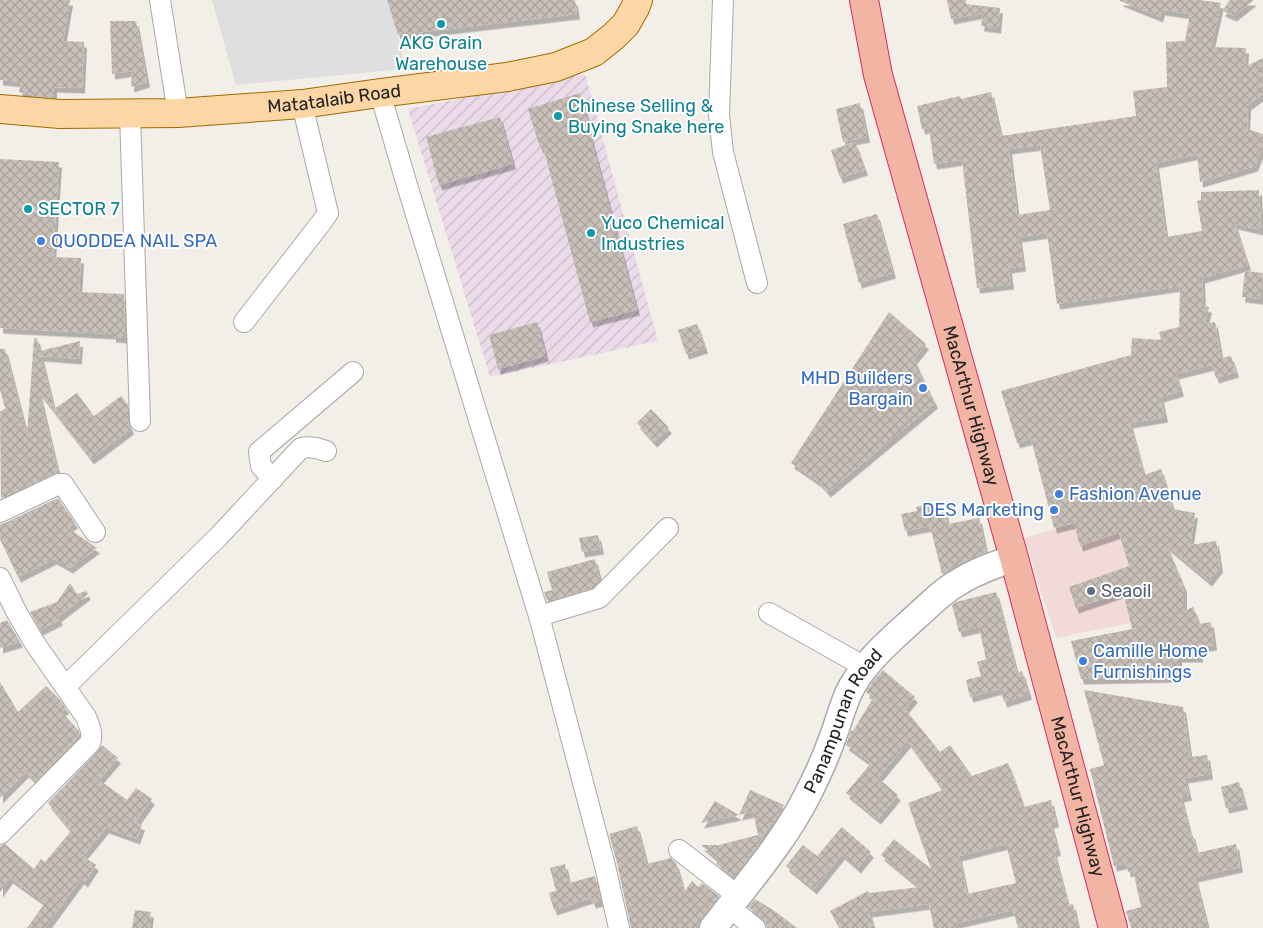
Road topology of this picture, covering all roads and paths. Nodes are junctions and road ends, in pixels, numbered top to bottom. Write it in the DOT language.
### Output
graph roads {
  1 [pos="160,0"];
  2 [pos="638,0"];
  3 [pos="723,0"];
  4 [pos="864,0"];
  5 [pos="380,93"];
  6 [pos="302,104"];
  7 [pos="0,110"];
  8 [pos="178,113"];
  9 [pos="130,114"];
  10 [pos="757,283"];
  11 [pos="244,322"];
  12 [pos="353,372"];
  13 [pos="140,421"];
  14 [pos="326,451"];
  15 [pos="273,479"];
  16 [pos="0,512"];
  17 [pos="668,528"];
  18 [pos="95,532"];
  19 [pos="1014,558"];
  20 [pos="0,578"];
  21 [pos="770,613"];
  22 [pos="539,616"];
  23 [pos="865,666"];
  24 [pos="66,687"];
  25 [pos="0,834"];
  26 [pos="679,850"];
  27 [pos="733,902"];
  28 [pos="619,928"];
  29 [pos="713,928"];
  30 [pos="755,928"];
  31 [pos="1113,928"];
  1 -- 8 [label="street"];
  2 -- 5 [label="main road, Matatalaib Road"];
  3 -- 10 [label="street"];
  4 -- 19 [label="highway, MacArthur Highway"];
  5 -- 6 [label="main road, Matatalaib Road"];
  5 -- 22 [label="street"];
  6 -- 8 [label="main road, Matatalaib Road"];
  6 -- 11 [label="street"];
  7 -- 9 [label="main road, Matatalaib Road"];
  8 -- 9 [label="main road, Matatalaib Road"];
  9 -- 13 [label="street"];
  12 -- 15 [label="street"];
  14 -- 15 [label="street"];
  15 -- 24 [label="street"];
  16 -- 18 [label="street"];
  17 -- 22 [label="street"];
  19 -- 23 [label="street, Panampunan Road"];
  19 -- 31 [label="highway, MacArthur Highway"];
  20 -- 24 [label="street"];
  21 -- 23 [label="street"];
  22 -- 28 [label="street"];
  23 -- 27 [label="street, Panampunan Road"];
  24 -- 25 [label="street"];
  26 -- 27 [label="street"];
  27 -- 29 [label="street, Panampunan Road"];
  27 -- 30 [label="street"];
}
